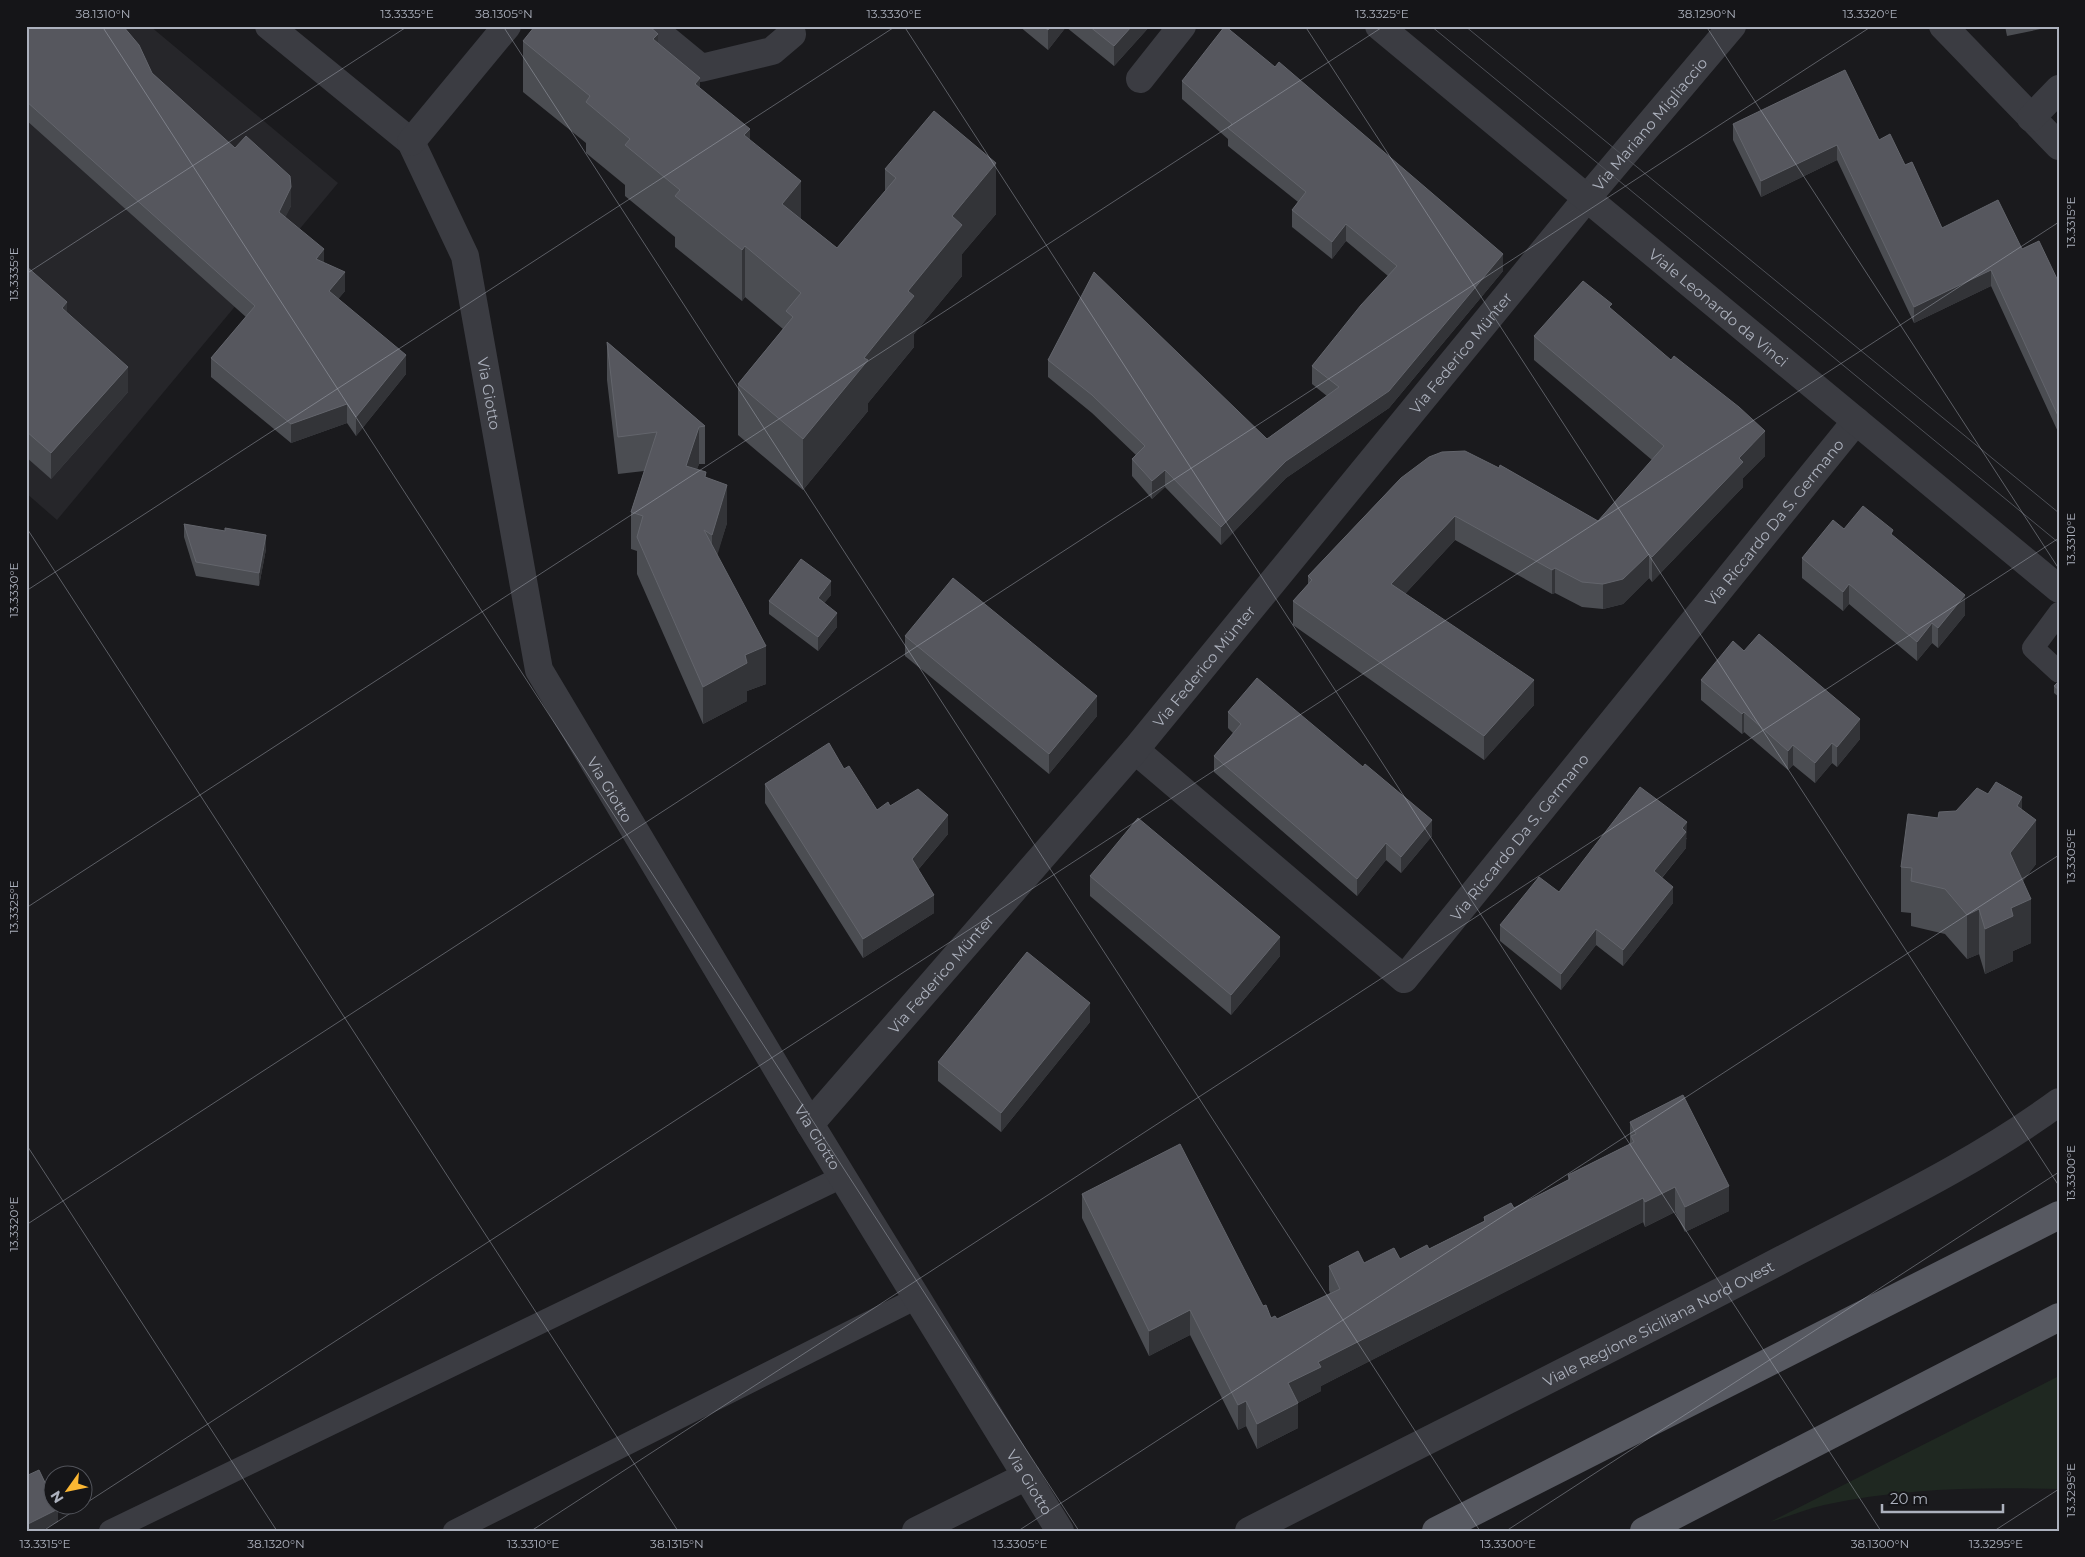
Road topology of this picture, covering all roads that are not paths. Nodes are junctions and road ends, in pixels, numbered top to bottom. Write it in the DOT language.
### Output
graph roads {
  1 [pos="269,26"];
  2 [pos="507,26"];
  3 [pos="650,26"];
  4 [pos="1182,26"];
  5 [pos="1379,26"];
  6 [pos="1732,26"];
  7 [pos="1943,26"];
  8 [pos="792,34"];
  9 [pos="1140,80"];
  10 [pos="2059,89"];
  11 [pos="2031,118"];
  12 [pos="411,142"];
  13 [pos="2059,146"];
  14 [pos="1587,198"];
  15 [pos="1856,421"];
  16 [pos="2059,589"];
  17 [pos="2059,613"];
  18 [pos="2059,672"];
  19 [pos="1135,750"];
  20 [pos="2059,1102"];
  21 [pos="810,1124"];
  22 [pos="842,1176"];
  23 [pos="2059,1215"];
  24 [pos="917,1298"];
  25 [pos="2059,1317"];
  26 [pos="1027,1476"];
  27 [pos="147,1521"];
  28 [pos="110,1531"];
  29 [pos="454,1531"];
  30 [pos="916,1531"];
  31 [pos="1060,1531"];
  32 [pos="1249,1531"];
  33 [pos="1436,1531"];
  34 [pos="1644,1531"];
  1 -- 12 [label="street, Via Giotto"];
  2 -- 12 [label="street"];
  3 -- 8 [label="street"];
  4 -- 9 [label="street"];
  5 -- 14 [label="street, Viale Leonardo da Vinci"];
  6 -- 14 [label="street, Via Mariano Migliaccio"];
  7 -- 11 [label="street"];
  10 -- 11 [label="street"];
  11 -- 13 [label="street"];
  12 -- 21 [label="street, Via Giotto"];
  14 -- 15 [label="street, Viale Leonardo da Vinci"];
  14 -- 19 [label="street, Via Federico Münter"];
  15 -- 16 [label="street, Viale Leonardo da Vinci"];
  15 -- 19 [label="street, Via Riccardo Da S. Germano"];
  17 -- 18 [label="lane"];
  19 -- 21 [label="street, Via Federico Münter"];
  20 -- 32 [label="street, Viale Regione Siciliana Nord Ovest"];
  21 -- 22 [label="street, Via Giotto"];
  22 -- 24 [label="street, Via Giotto"];
  22 -- 27 [label="lane"];
  23 -- 33 [label="main road"];
  24 -- 26 [label="street, Via Giotto"];
  24 -- 29 [label="lane"];
  25 -- 34 [label="main road"];
  26 -- 30 [label="street"];
  26 -- 31 [label="street, Via Giotto"];
  27 -- 28 [label="lane"];
}
